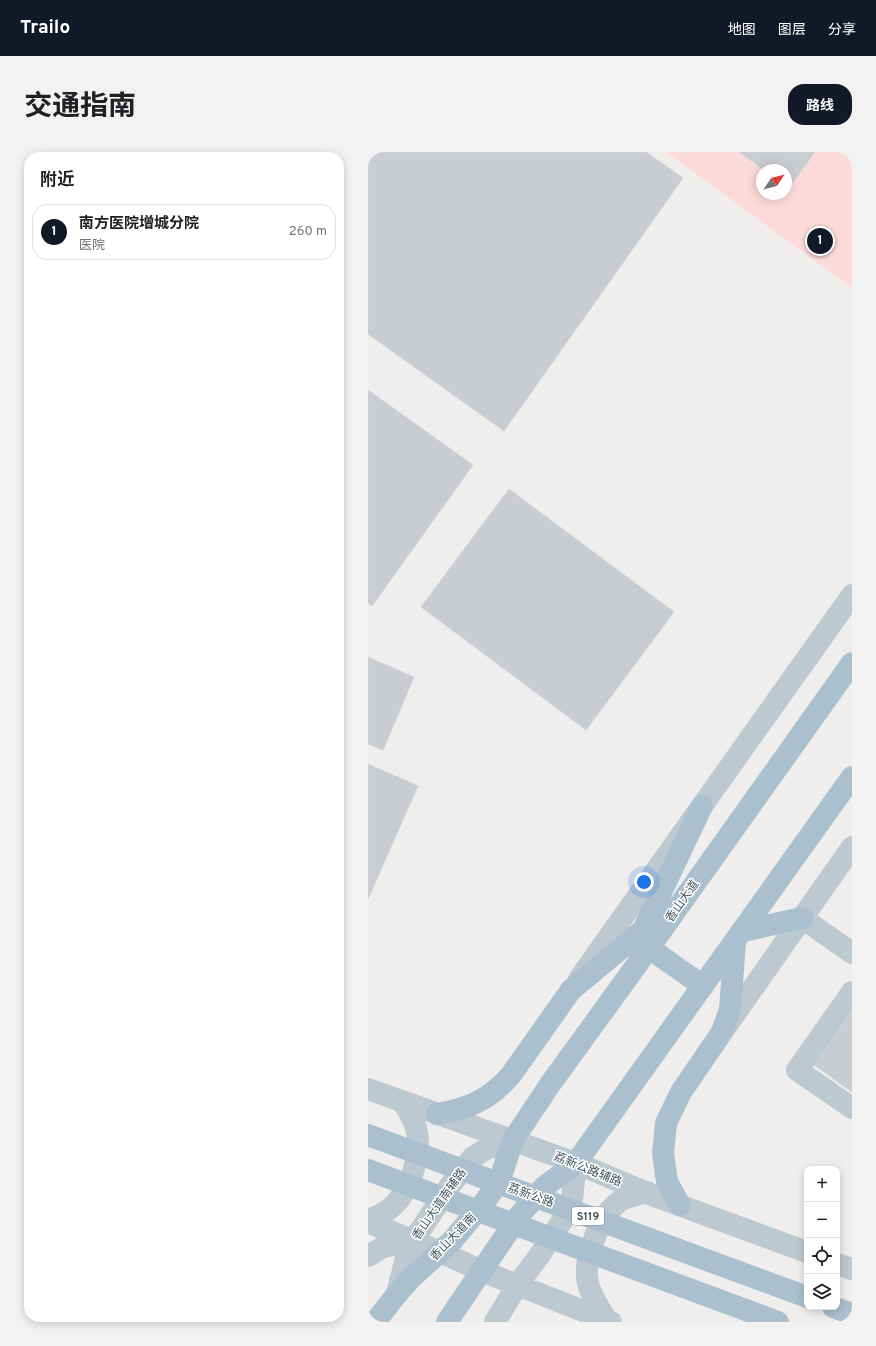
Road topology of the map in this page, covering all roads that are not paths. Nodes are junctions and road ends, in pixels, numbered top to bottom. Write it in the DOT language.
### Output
graph roads {
  1 [pos="852,595"];
  2 [pos="852,663"];
  3 [pos="852,777"];
  4 [pos="702,806"];
  5 [pos="852,847"];
  6 [pos="802,918"];
  7 [pos="739,936"];
  8 [pos="646,939"];
  9 [pos="852,953"];
  10 [pos="703,986"];
  11 [pos="571,990"];
  12 [pos="852,992"];
  13 [pos="722,1032"];
  14 [pos="368,1089"];
  15 [pos="402,1101"];
  16 [pos="852,1108"];
  17 [pos="437,1114"];
  18 [pos="368,1135"];
  19 [pos="513,1140"];
  20 [pos="576,1163"];
  21 [pos="368,1170"];
  22 [pos="646,1192"];
  23 [pos="680,1205"];
  24 [pos="368,1221"];
  25 [pos="413,1241"];
  26 [pos="804,1251"];
  27 [pos="440,1252"];
  28 [pos="368,1256"];
  29 [pos="840,1265"];
  30 [pos="852,1269"];
  31 [pos="482,1271"];
  32 [pos="518,1284"];
  33 [pos="397,1294"];
  34 [pos="804,1296"];
  35 [pos="840,1310"];
  36 [pos="852,1314"];
  37 [pos="609,1321"];
  38 [pos="375,1322"];
  39 [pos="447,1322"];
  40 [pos="495,1322"];
  41 [pos="778,1322"];
  1 -- 4 [label="street"];
  2 -- 8 [label="main road, 香山大道"];
  3 -- 7 [label="main road"];
  4 -- 8 [label="main road"];
  4 -- 11 [label="street"];
  5 -- 6 [label="street"];
  6 -- 7 [label="main road"];
  6 -- 9 [label="street"];
  6 -- 13 [label="street"];
  7 -- 10 [label="main road"];
  7 -- 13 [label="main road"];
  8 -- 10 [label="main road"];
  8 -- 11 [label="main road"];
  8 -- 19 [label="main road, 香山大道"];
  10 -- 20 [label="main road"];
  11 -- 17 [label="main road"];
  12 -- 16 [label="street"];
  13 -- 23 [label="main road"];
  14 -- 15 [label="street, 荔新公路辅路"];
  15 -- 17 [label="street, 荔新公路辅路"];
  15 -- 24 [label="street"];
  17 -- 19 [label="street, 荔新公路辅路"];
  18 -- 34 [label="main road, 荔新公路 / S119"];
  19 -- 20 [label="street, 荔新公路辅路"];
  19 -- 25 [label="street, 香山大道南辅路"];
  19 -- 27 [label="main road, 香山大道南"];
  20 -- 22 [label="street, 荔新公路辅路"];
  20 -- 31 [label="main road"];
  20 -- 32 [label="street"];
  21 -- 41 [label="main road"];
  22 -- 23 [label="street, 荔新公路辅路"];
  22 -- 37 [label="street"];
  23 -- 26 [label="street, 荔新公路辅路"];
  24 -- 25 [label="street"];
  25 -- 27 [label="street"];
  25 -- 28 [label="street"];
  25 -- 33 [label="street, 香山大道南辅路"];
  27 -- 31 [label="street"];
  27 -- 33 [label="main road, 香山大道南"];
  29 -- 30 [label="street"];
  31 -- 32 [label="street"];
  31 -- 39 [label="main road"];
  32 -- 37 [label="street"];
  32 -- 40 [label="street"];
  33 -- 38 [label="main road, 香山大道南"];
  35 -- 36 [label="main road"];
}
